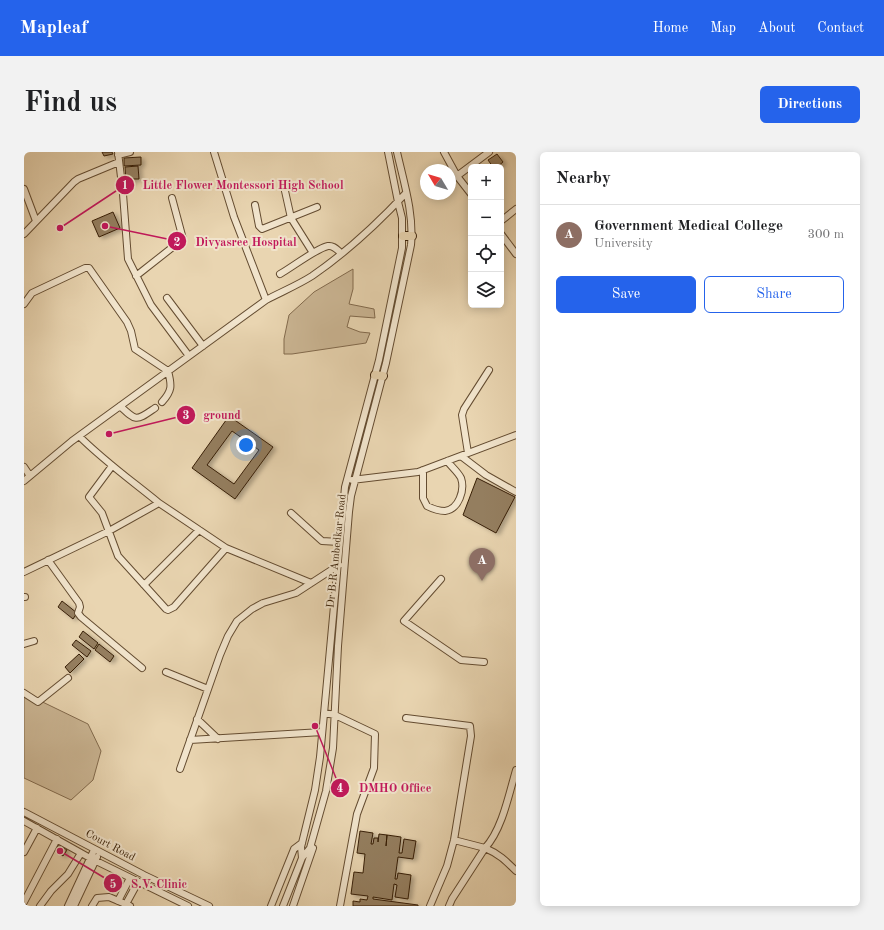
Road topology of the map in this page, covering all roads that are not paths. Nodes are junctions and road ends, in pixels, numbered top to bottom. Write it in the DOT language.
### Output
graph roads {
  1 [pos="130,152"];
  2 [pos="214,152"];
  3 [pos="388,152"];
  4 [pos="398,152"];
  5 [pos="444,152"];
  6 [pos="489,152"];
  7 [pos="118,154"];
  8 [pos="119,162"];
  9 [pos="457,176"];
  10 [pos="24,189"];
  11 [pos="468,190"];
  12 [pos="285,191"];
  13 [pos="406,193"];
  14 [pos="172,198"];
  15 [pos="398,202"];
  16 [pos="255,205"];
  17 [pos="317,208"];
  18 [pos="516,209"];
  19 [pos="291,218"];
  20 [pos="504,219"];
  21 [pos="36,221"];
  22 [pos="24,234"];
  23 [pos="403,236"];
  24 [pos="412,236"];
  25 [pos="502,236"];
  26 [pos="313,253"];
  27 [pos="341,253"];
  28 [pos="516,254"];
  29 [pos="280,274"];
  30 [pos="136,276"];
  31 [pos="167,298"];
  32 [pos="266,300"];
  33 [pos="24,304"];
  34 [pos="203,346"];
  35 [pos="189,356"];
  36 [pos="489,370"];
  37 [pos="168,371"];
  38 [pos="379,375"];
  39 [pos="162,402"];
  40 [pos="120,406"];
  41 [pos="155,408"];
  42 [pos="516,435"];
  43 [pos="79,436"];
  44 [pos="468,453"];
  45 [pos="461,456"];
  46 [pos="447,461"];
  47 [pos="112,466"];
  48 [pos="24,467"];
  49 [pos="423,470"];
  50 [pos="30,476"];
  51 [pos="347,480"];
  52 [pos="355,480"];
  53 [pos="24,481"];
  54 [pos="516,492"];
  55 [pos="159,503"];
  56 [pos="291,513"];
  57 [pos="200,530"];
  58 [pos="110,531"];
  59 [pos="339,542"];
  60 [pos="226,548"];
  61 [pos="48,560"];
  62 [pos="344,564"];
  63 [pos="337,565"];
  64 [pos="24,572"];
  65 [pos="441,579"];
  66 [pos="311,583"];
  67 [pos="144,585"];
  68 [pos="34,641"];
  69 [pos="24,644"];
  70 [pos="484,662"];
  71 [pos="142,668"];
  72 [pos="166,672"];
  73 [pos="68,678"];
  74 [pos="208,689"];
  75 [pos="24,693"];
  76 [pos="324,713"];
  77 [pos="335,715"];
  78 [pos="406,718"];
  79 [pos="197,719"];
  80 [pos="322,732"];
  81 [pos="218,739"];
  82 [pos="190,740"];
  83 [pos="180,769"];
  84 [pos="516,770"];
  85 [pos="24,812"];
  86 [pos="24,821"];
  87 [pos="37,828"];
  88 [pos="56,839"];
  89 [pos="454,840"];
  90 [pos="302,843"];
  91 [pos="311,845"];
  92 [pos="485,848"];
  93 [pos="97,851"];
  94 [pos="24,852"];
  95 [pos="81,853"];
  96 [pos="93,860"];
  97 [pos="301,861"];
  98 [pos="516,872"];
  99 [pos="130,878"];
  100 [pos="138,882"];
  101 [pos="118,901"];
  102 [pos="24,902"];
  103 [pos="128,905"];
  104 [pos="40,906"];
  105 [pos="68,906"];
  106 [pos="74,906"];
  107 [pos="92,906"];
  108 [pos="188,906"];
  109 [pos="209,906"];
  110 [pos="271,906"];
  111 [pos="283,906"];
  112 [pos="293,906"];
  113 [pos="340,906"];
  114 [pos="430,906"];
  115 [pos="449,906"];
  1 -- 7 [label="street"];
  2 -- 32 [label="street"];
  3 -- 15 [label="street, Dr B.R Ambedkar Road"];
  4 -- 13 [label="street, Dr B.R Ambedkar Road"];
  5 -- 9 [label="street"];
  6 -- 9 [label="street"];
  7 -- 8 [label="street"];
  8 -- 21 [label="street"];
  8 -- 30 [label="street"];
  9 -- 11 [label="street"];
  10 -- 21 [label="street"];
  12 -- 19 [label="street"];
  13 -- 15 [label="street"];
  13 -- 24 [label="street, Dr B.R Ambedkar Road"];
  14 -- 30 [label="street"];
  15 -- 23 [label="street, Dr B.R Ambedkar Road"];
  15 -- 27 [label="street"];
  16 -- 19 [label="street"];
  17 -- 19 [label="street"];
  18 -- 20 [label="street"];
  19 -- 26 [label="street"];
  21 -- 22 [label="street"];
  23 -- 24 [label="main road"];
  23 -- 38 [label="street, Dr B.R Ambedkar Road"];
  24 -- 38 [label="street, Dr B.R Ambedkar Road"];
  25 -- 28 [label="street"];
  26 -- 27 [label="street"];
  26 -- 29 [label="street"];
  27 -- 32 [label="street"];
  30 -- 35 [label="street"];
  31 -- 34 [label="street"];
  32 -- 34 [label="street"];
  33 -- 37 [label="street"];
  34 -- 35 [label="street"];
  35 -- 37 [label="street"];
  36 -- 44 [label="street"];
  37 -- 39 [label="street"];
  37 -- 40 [label="street"];
  38 -- 51 [label="street, Dr B.R Ambedkar Road"];
  38 -- 52 [label="street, Dr B.R Ambedkar Road"];
  40 -- 41 [label="street"];
  40 -- 43 [label="street"];
  42 -- 44 [label="street"];
  43 -- 47 [label="street"];
  43 -- 50 [label="street"];
  44 -- 45 [label="street"];
  45 -- 46 [label="street"];
  45 -- 54 [label="street"];
  46 -- 49 [label="street"];
  46 -- 49 [label="street"];
  47 -- 55 [label="street"];
  47 -- 58 [label="street"];
  48 -- 50 [label="street"];
  49 -- 52 [label="street"];
  50 -- 53 [label="street"];
  51 -- 52 [label="street"];
  51 -- 59 [label="street, Dr B.R Ambedkar Road"];
  52 -- 62 [label="street, Dr B.R Ambedkar Road"];
  55 -- 57 [label="street"];
  55 -- 58 [label="street"];
  56 -- 59 [label="street"];
  57 -- 60 [label="street"];
  57 -- 67 [label="street"];
  58 -- 61 [label="street"];
  58 -- 67 [label="street"];
  59 -- 63 [label="street, Dr B.R Ambedkar Road"];
  60 -- 66 [label="street"];
  60 -- 67 [label="street"];
  61 -- 64 [label="street"];
  61 -- 71 [label="street"];
  62 -- 63 [label="street"];
  62 -- 77 [label="street, Dr B.R Ambedkar Road"];
  63 -- 66 [label="street"];
  63 -- 76 [label="street, Dr B.R Ambedkar Road"];
  65 -- 70 [label="street"];
  66 -- 74 [label="street"];
  68 -- 69 [label="street"];
  72 -- 74 [label="street"];
  73 -- 75 [label="street"];
  74 -- 79 [label="street"];
  76 -- 77 [label="street"];
  76 -- 80 [label="street, Dr B.R Ambedkar Road"];
  77 -- 91 [label="street, Dr B.R Ambedkar Road"];
  77 -- 113 [label="street"];
  78 -- 89 [label="street"];
  79 -- 81 [label="street"];
  79 -- 82 [label="street"];
  80 -- 81 [label="street"];
  80 -- 90 [label="street, Dr B.R Ambedkar Road"];
  81 -- 82 [label="street"];
  82 -- 83 [label="street"];
  84 -- 92 [label="street"];
  85 -- 93 [label="street, Court Road"];
  86 -- 87 [label="street, Court Road"];
  87 -- 88 [label="street, Court Road"];
  87 -- 94 [label="street"];
  88 -- 95 [label="street, Court Road"];
  88 -- 102 [label="street"];
  89 -- 92 [label="street"];
  89 -- 114 [label="street"];
  90 -- 97 [label="street, Dr B.R Ambedkar Road"];
  90 -- 110 [label="street"];
  91 -- 97 [label="street, Dr B.R Ambedkar Road"];
  91 -- 112 [label="street"];
  92 -- 98 [label="street"];
  92 -- 115 [label="street"];
  93 -- 96 [label="street"];
  93 -- 109 [label="street, Court Road"];
  95 -- 96 [label="street, Court Road"];
  95 -- 104 [label="street"];
  96 -- 99 [label="street, Court Road"];
  96 -- 105 [label="street"];
  96 -- 106 [label="street"];
  97 -- 111 [label="street, Dr B.R Ambedkar Road"];
  99 -- 100 [label="street, Court Road"];
  99 -- 101 [label="street"];
  100 -- 103 [label="street"];
  100 -- 108 [label="street, Court Road"];
  101 -- 103 [label="street"];
  101 -- 107 [label="street"];
}
